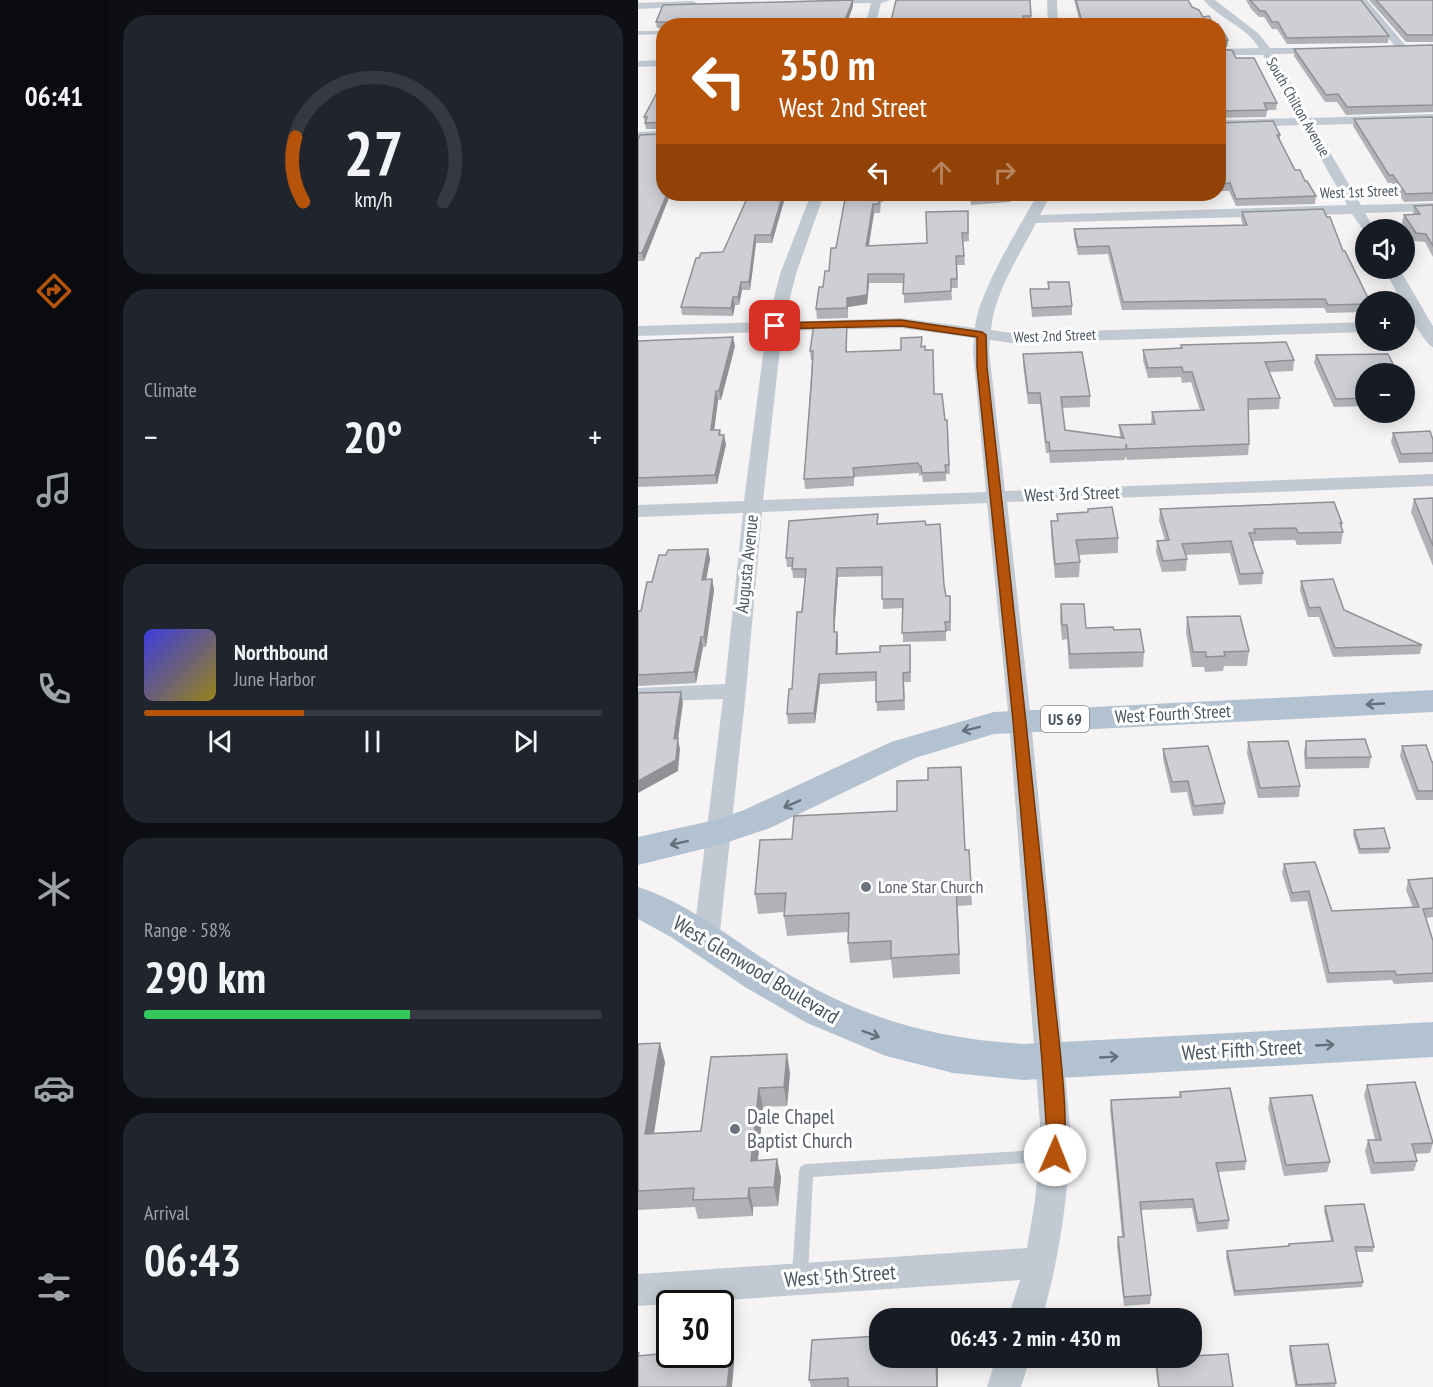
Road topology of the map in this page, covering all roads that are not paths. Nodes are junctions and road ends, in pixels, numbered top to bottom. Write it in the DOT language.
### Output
graph roads {
  1 [pos="877,0"];
  2 [pos="886,0"];
  3 [pos="1052,0"];
  4 [pos="1209,0"];
  5 [pos="1362,0"];
  6 [pos="810,2"];
  7 [pos="706,4"];
  8 [pos="638,6"];
  9 [pos="872,18"];
  10 [pos="1053,18"];
  11 [pos="656,32"];
  12 [pos="638,33"];
  13 [pos="1401,48"];
  14 [pos="1334,50"];
  15 [pos="1267,51"];
  16 [pos="1226,52"];
  17 [pos="656,63"];
  18 [pos="638,64"];
  19 [pos="1433,118"];
  20 [pos="1306,121"];
  21 [pos="1226,124"];
  22 [pos="656,135"];
  23 [pos="638,136"];
  24 [pos="814,201"];
  25 [pos="1041,201"];
  26 [pos="1433,207"];
  27 [pos="1356,209"];
  28 [pos="1033,219"];
  29 [pos="1362,219"];
  30 [pos="1398,279"];
  31 [pos="1428,325"];
  32 [pos="775,326"];
  33 [pos="1355,327"];
  34 [pos="638,331"];
  35 [pos="982,335"];
  36 [pos="1433,343"];
  37 [pos="1433,480"];
  38 [pos="995,497"];
  39 [pos="753,506"];
  40 [pos="638,511"];
  41 [pos="735,691"];
  42 [pos="638,695"];
  43 [pos="1433,701"];
  44 [pos="1020,721"];
  45 [pos="719,832"];
  46 [pos="638,851"];
  47 [pos="638,902"];
  48 [pos="706,941"];
  49 [pos="1433,1039"];
  50 [pos="1051,1061"];
  51 [pos="1055,1155"];
  52 [pos="1041,1263"];
  53 [pos="800,1279"];
  54 [pos="638,1290"];
  55 [pos="1028,1308"];
  56 [pos="1010,1368"];
  57 [pos="1004,1387"];
  1 -- 2 [label="street"];
  1 -- 6 [label="street"];
  1 -- 9 [label="street"];
  3 -- 10 [label="street"];
  4 -- 15 [label="street, South Chilton Avenue"];
  5 -- 13 [label="street"];
  7 -- 8 [label="street"];
  11 -- 12 [label="lane"];
  14 -- 15 [label="street"];
  15 -- 16 [label="street"];
  15 -- 20 [label="street, South Chilton Avenue"];
  17 -- 18 [label="street"];
  19 -- 20 [label="street"];
  20 -- 21 [label="street"];
  20 -- 27 [label="street, South Chilton Avenue"];
  22 -- 23 [label="street"];
  24 -- 32 [label="street, Augusta Avenue"];
  25 -- 28 [label="street"];
  26 -- 27 [label="street, West 1st Street"];
  27 -- 28 [label="street, West 1st Street"];
  27 -- 29 [label="street, South Chilton Avenue"];
  28 -- 35 [label="street"];
  30 -- 31 [label="street"];
  31 -- 36 [label="street"];
  32 -- 34 [label="street, West 2nd Street"];
  32 -- 35 [label="street, West 2nd Street"];
  32 -- 39 [label="street, Augusta Avenue"];
  33 -- 35 [label="street, West 2nd Street"];
  35 -- 38 [label="street"];
  37 -- 38 [label="street, West 3rd Street"];
  38 -- 39 [label="street, West 3rd Street"];
  38 -- 44 [label="street"];
  39 -- 40 [label="street, West 3rd Street"];
  39 -- 41 [label="street, Augusta Avenue"];
  41 -- 42 [label="street"];
  41 -- 45 [label="street, Augusta Avenue"];
  43 -- 44 [label="main road, West Fourth Street / US 69, one-way"];
  44 -- 45 [label="main road, West Fourth Street / US 69, one-way"];
  44 -- 50 [label="street"];
  45 -- 46 [label="main road, US 69, one-way"];
  45 -- 48 [label="street, Augusta Avenue"];
  47 -- 48 [label="main road, West Glenwood Boulevard"];
  48 -- 50 [label="main road, West Glenwood Boulevard, one-way"];
  50 -- 49 [label="main road, West Fifth Street, one-way"];
  50 -- 51 [label="street"];
  51 -- 52 [label="street"];
  51 -- 53 [label="lane"];
  52 -- 53 [label="street, West 5th Street"];
  52 -- 55 [label="street"];
  53 -- 54 [label="street, West 5th Street"];
  56 -- 57 [label="street"];
}
